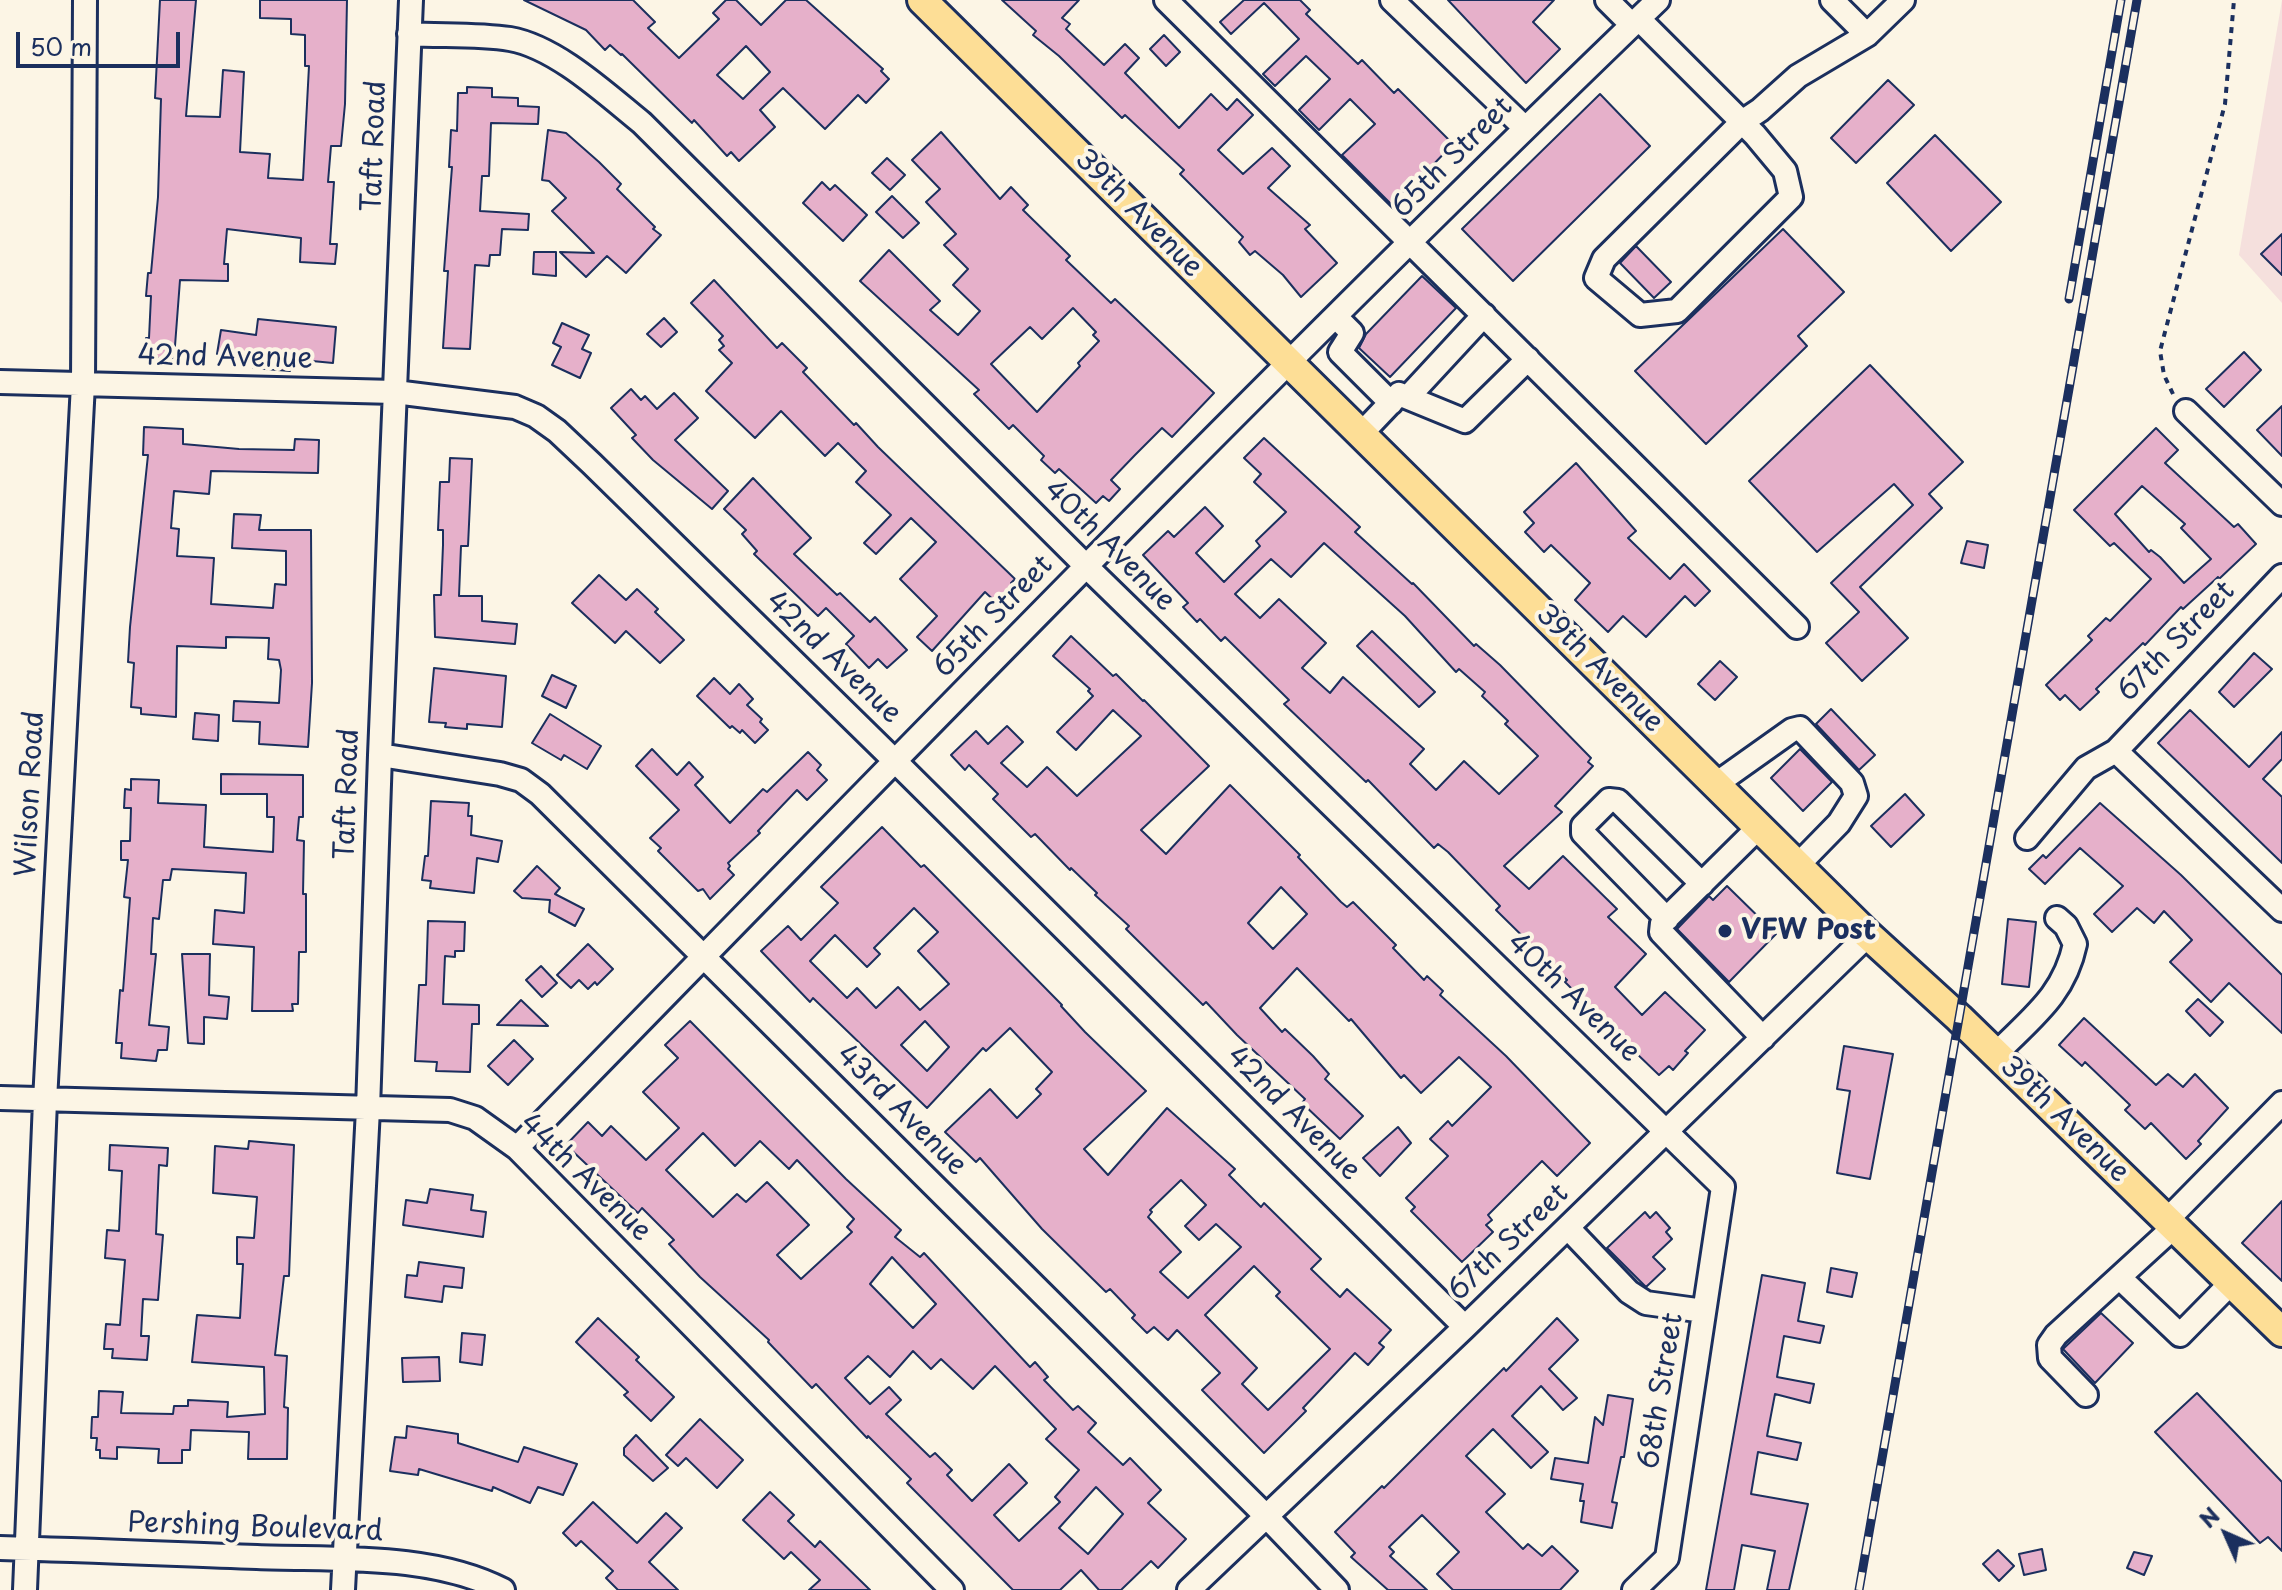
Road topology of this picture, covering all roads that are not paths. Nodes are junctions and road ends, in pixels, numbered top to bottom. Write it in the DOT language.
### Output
graph roads {
  1 [pos="85,0"];
  2 [pos="411,0"];
  3 [pos="922,0"];
  4 [pos="1166,0"];
  5 [pos="1392,0"];
  6 [pos="1607,0"];
  7 [pos="1658,0"];
  8 [pos="1832,0"];
  9 [pos="1903,0"];
  10 [pos="1636,22"];
  11 [pos="409,34"];
  12 [pos="1867,35"];
  13 [pos="1742,122"];
  14 [pos="1525,128"];
  15 [pos="1411,242"];
  16 [pos="1484,315"];
  17 [pos="1336,317"];
  18 [pos="1528,359"];
  19 [pos="1290,363"];
  20 [pos="0,382"];
  21 [pos="83,384"];
  22 [pos="395,392"];
  23 [pos="1400,400"];
  24 [pos="2186,411"];
  25 [pos="1361,434"];
  26 [pos="2282,504"];
  27 [pos="1086,566"];
  28 [pos="2282,576"];
  29 [pos="1797,627"];
  30 [pos="2116,751"];
  31 [pos="380,755"];
  32 [pos="895,761"];
  33 [pos="1716,784"];
  34 [pos="1759,827"];
  35 [pos="2027,838"];
  36 [pos="1798,865"];
  37 [pos="1702,884"];
  38 [pos="2282,910"];
  39 [pos="2057,918"];
  40 [pos="1667,919"];
  41 [pos="1868,935"];
  42 [pos="704,957"];
  43 [pos="1763,1038"];
  44 [pos="1996,1054"];
  45 [pos="0,1098"];
  46 [pos="45,1101"];
  47 [pos="2281,1107"];
  48 [pos="368,1109"];
  49 [pos="1667,1132"];
  50 [pos="517,1148"];
  51 [pos="1723,1187"];
  52 [pos="2171,1224"];
  53 [pos="1568,1228"];
  54 [pos="2120,1278"];
  55 [pos="2231,1283"];
  56 [pos="1704,1311"];
  57 [pos="1465,1327"];
  58 [pos="2282,1332"];
  59 [pos="2086,1395"];
  60 [pos="1267,1517"];
  61 [pos="0,1548"];
  62 [pos="27,1549"];
  63 [pos="344,1560"];
  64 [pos="25,1590"];
  65 [pos="343,1590"];
  66 [pos="503,1590"];
  67 [pos="952,1590"];
  68 [pos="1189,1590"];
  69 [pos="1337,1590"];
  70 [pos="1634,1590"];
  1 -- 21 [label="street, Wilson Road"];
  2 -- 11 [label="street, Taft Road"];
  3 -- 19 [label="main road, 39th Avenue"];
  4 -- 15 [label="street"];
  5 -- 14 [label="street"];
  6 -- 10 [label="street"];
  7 -- 10 [label="street, 65th Street"];
  8 -- 12 [label="street"];
  9 -- 12 [label="street"];
  10 -- 13 [label="street"];
  10 -- 14 [label="street, 65th Street"];
  11 -- 22 [label="street, Taft Road"];
  11 -- 27 [label="street, 40th Avenue"];
  12 -- 13 [label="street"];
  13 -- 13 [label="street"];
  14 -- 15 [label="street, 65th Street"];
  15 -- 16 [label="street"];
  15 -- 17 [label="street, 65th Street"];
  16 -- 18 [label="street"];
  16 -- 23 [label="street"];
  17 -- 19 [label="street, 65th Street"];
  17 -- 23 [label="street"];
  18 -- 23 [label="street"];
  18 -- 29 [label="street"];
  19 -- 25 [label="main road, 39th Avenue"];
  19 -- 27 [label="street, 65th Street"];
  20 -- 21 [label="street, 42nd Avenue"];
  21 -- 22 [label="street, 42nd Avenue"];
  21 -- 46 [label="street, Wilson Road"];
  22 -- 31 [label="street, Taft Road"];
  22 -- 32 [label="street, 42nd Avenue"];
  23 -- 25 [label="street"];
  24 -- 26 [label="street"];
  25 -- 33 [label="main road, 39th Avenue"];
  27 -- 32 [label="street, 65th Street"];
  27 -- 49 [label="street, 40th Avenue"];
  28 -- 30 [label="street, 67th Street"];
  30 -- 35 [label="street, 67th Street"];
  30 -- 38 [label="street"];
  31 -- 42 [label="street, 43rd Avenue"];
  31 -- 48 [label="street, Taft Road"];
  32 -- 42 [label="street, 65th Street"];
  32 -- 57 [label="street, 42nd Avenue"];
  33 -- 34 [label="main road, 39th Avenue"];
  33 -- 36 [label="street"];
  34 -- 36 [label="main road, 39th Avenue"];
  34 -- 37 [label="street"];
  36 -- 41 [label="main road, 39th Avenue"];
  37 -- 40 [label="street"];
  37 -- 40 [label="street"];
  39 -- 44 [label="street"];
  40 -- 43 [label="street"];
  41 -- 43 [label="street, 67th Street"];
  41 -- 44 [label="main road, 39th Avenue"];
  42 -- 50 [label="street, 65th Street"];
  42 -- 60 [label="street, 43rd Avenue"];
  43 -- 49 [label="street, 67th Street"];
  44 -- 52 [label="main road, 39th Avenue"];
  45 -- 46 [label="street, 44th Avenue"];
  46 -- 48 [label="street, 44th Avenue"];
  46 -- 62 [label="street, Wilson Road"];
  47 -- 52 [label="street"];
  48 -- 50 [label="street, 44th Avenue"];
  48 -- 63 [label="street, Taft Road"];
  49 -- 51 [label="street, 40th Avenue"];
  49 -- 53 [label="street, 67th Street"];
  50 -- 67 [label="street, 44th Avenue"];
  51 -- 56 [label="street, 68th Street"];
  52 -- 54 [label="street"];
  52 -- 55 [label="main road, 39th Avenue"];
  53 -- 56 [label="street"];
  53 -- 57 [label="street, 67th Street"];
  54 -- 55 [label="street"];
  54 -- 59 [label="street"];
  55 -- 58 [label="main road, 39th Avenue"];
  56 -- 70 [label="street, 68th Street"];
  57 -- 60 [label="street, 67th Street"];
  60 -- 68 [label="street, 67th Street"];
  60 -- 69 [label="street, 43rd Avenue"];
  61 -- 62 [label="street, Pershing Boulevard"];
  62 -- 63 [label="street, Pershing Boulevard"];
  62 -- 64 [label="street, Wilson Road"];
  63 -- 65 [label="street, Taft Road"];
  63 -- 66 [label="street, Pershing Boulevard"];
}
